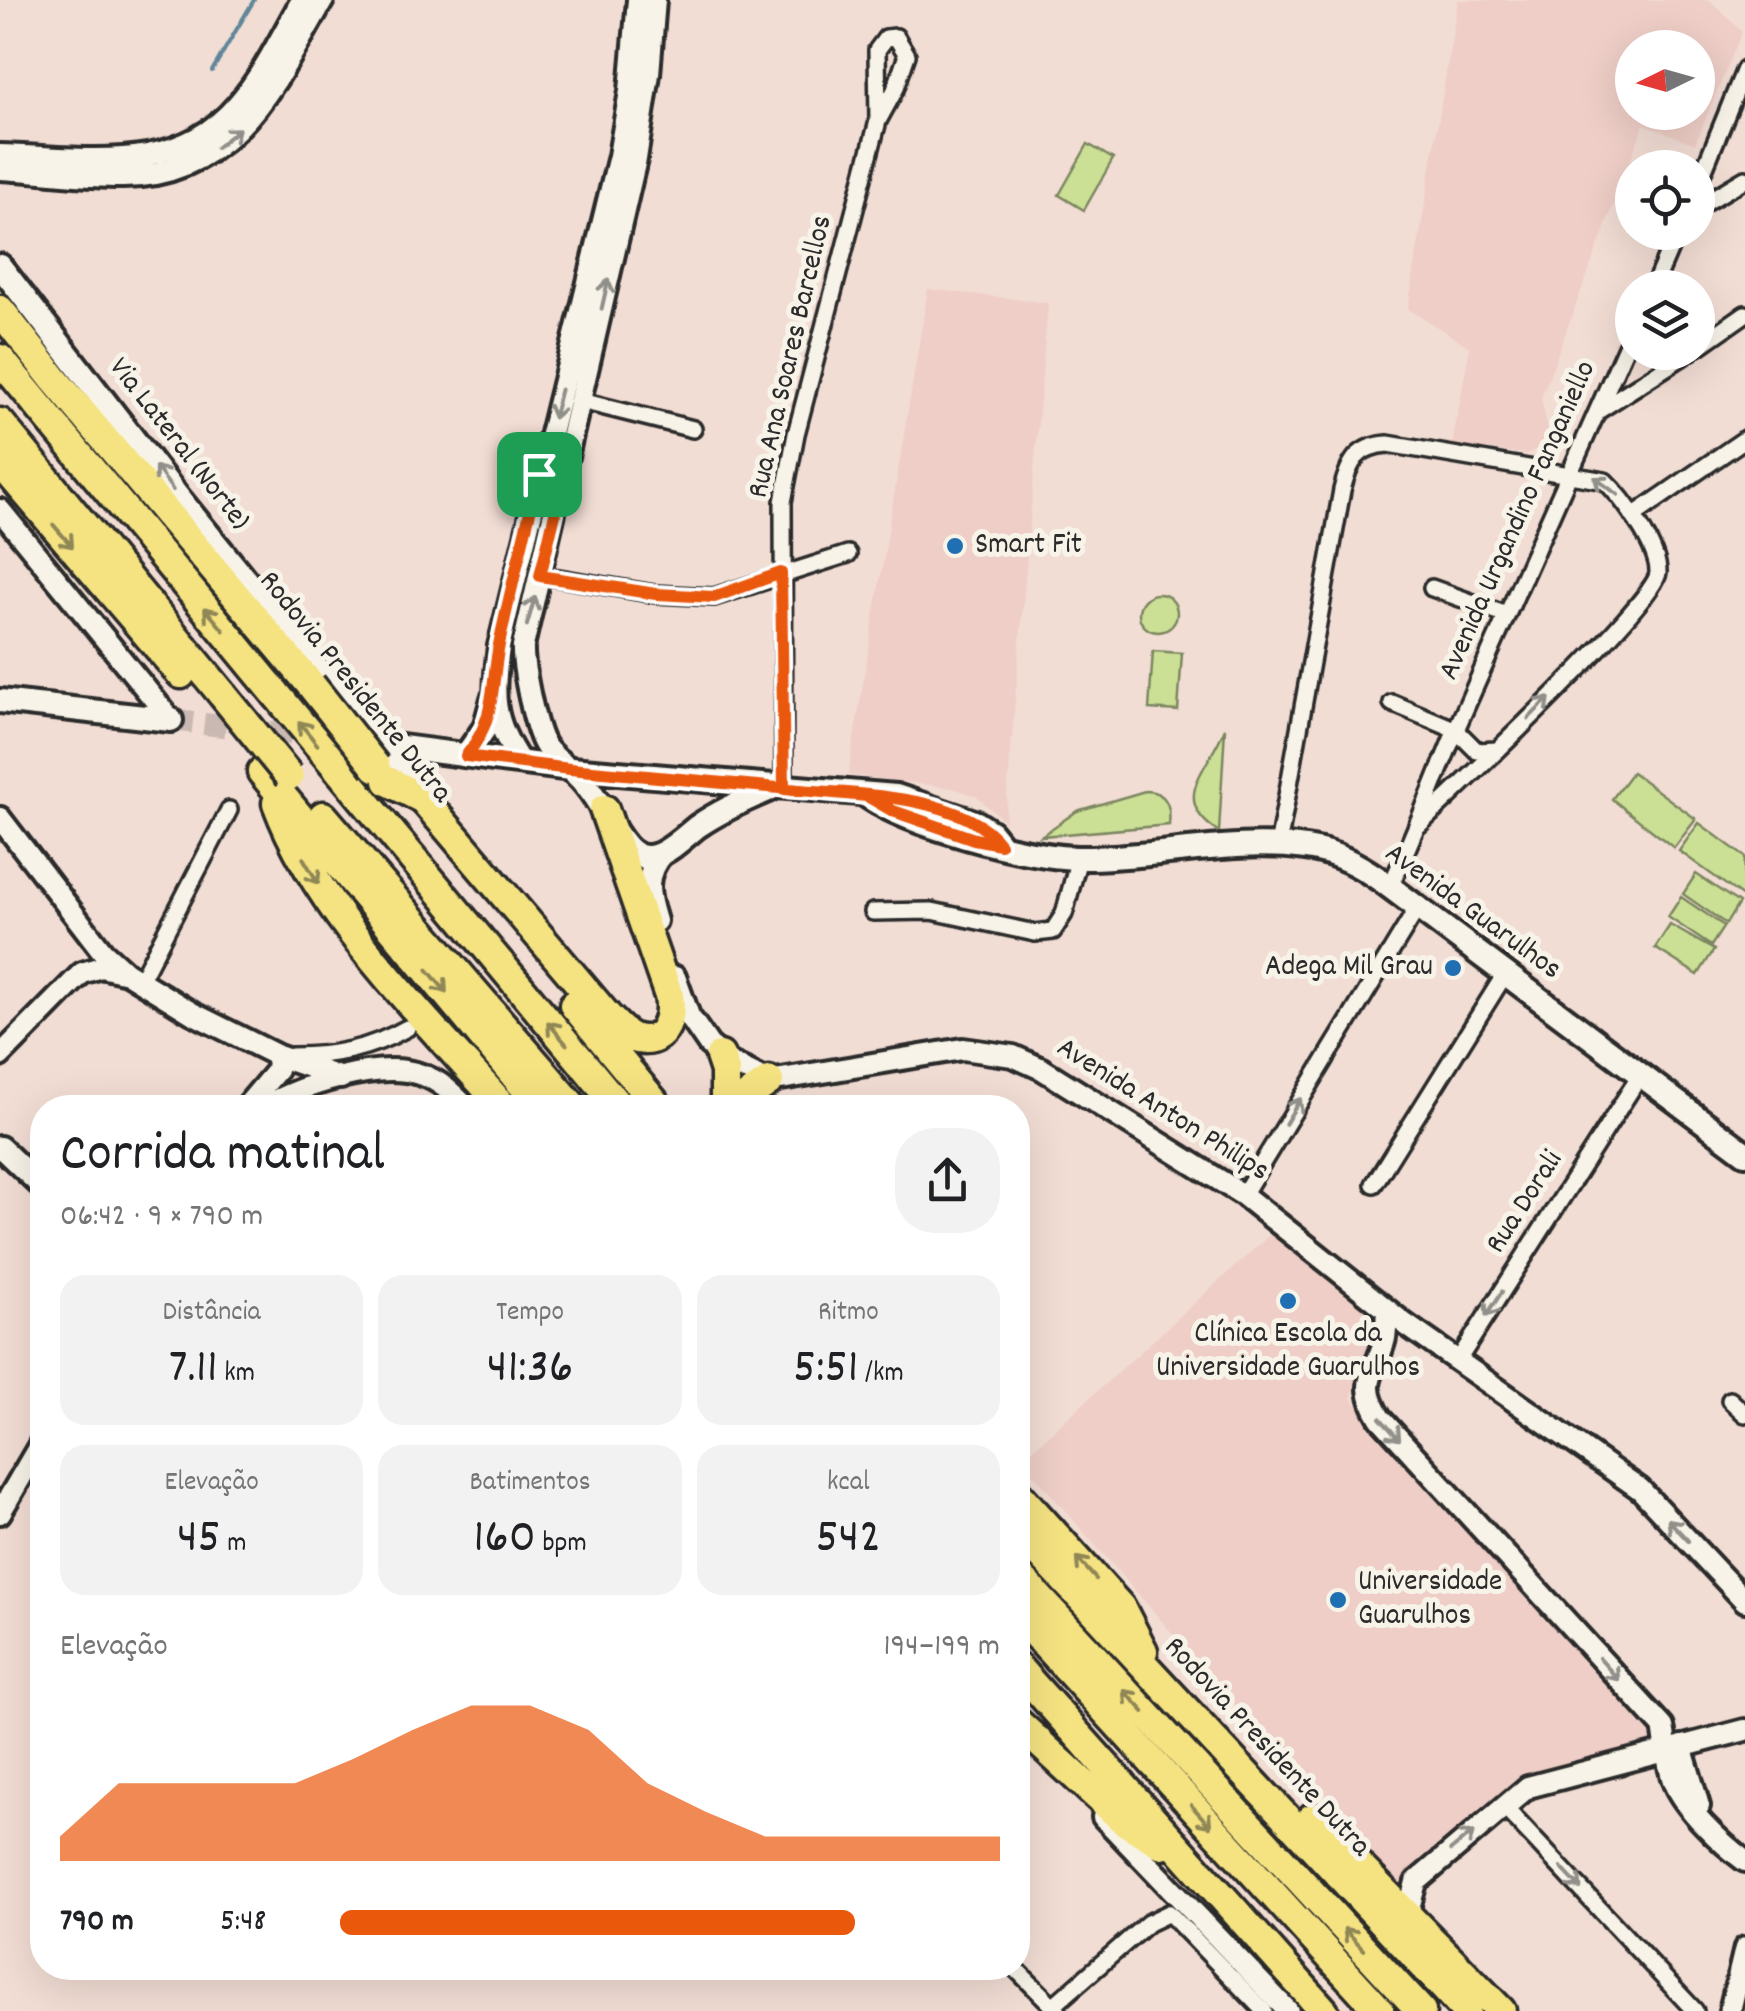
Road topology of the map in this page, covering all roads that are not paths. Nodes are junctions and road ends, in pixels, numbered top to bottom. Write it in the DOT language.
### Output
graph roads {
  1 [pos="302,0"];
  2 [pos="323,0"];
  3 [pos="638,0"];
  4 [pos="655,0"];
  5 [pos="1745,69"];
  6 [pos="878,121"];
  7 [pos="1712,150"];
  8 [pos="0,155"];
  9 [pos="0,169"];
  10 [pos="1745,180"];
  11 [pos="1715,197"];
  12 [pos="0,266"];
  13 [pos="0,310"];
  14 [pos="1745,314"];
  15 [pos="1715,335"];
  16 [pos="0,338"];
  17 [pos="0,359"];
  18 [pos="1616,370"];
  19 [pos="1662,370"];
  20 [pos="581,401"];
  21 [pos="1598,411"];
  22 [pos="0,423"];
  23 [pos="694,428"];
  24 [pos="1745,440"];
  25 [pos="0,462"];
  26 [pos="1568,473"];
  27 [pos="539,474"];
  28 [pos="563,480"];
  29 [pos="0,510"];
  30 [pos="1633,516"];
  31 [pos="848,554"];
  32 [pos="172,567"];
  33 [pos="781,573"];
  34 [pos="540,576"];
  35 [pos="1432,588"];
  36 [pos="1507,616"];
  37 [pos="499,646"];
  38 [pos="523,648"];
  39 [pos="211,695"];
  40 [pos="493,699"];
  41 [pos="0,701"];
  42 [pos="1392,703"];
  43 [pos="171,720"];
  44 [pos="1456,730"];
  45 [pos="1497,750"];
  46 [pos="466,756"];
  47 [pos="521,763"];
  48 [pos="384,764"];
  49 [pos="570,769"];
  50 [pos="274,777"];
  51 [pos="688,778"];
  52 [pos="779,789"];
  53 [pos="423,799"];
  54 [pos="604,809"];
  55 [pos="229,810"];
  56 [pos="0,818"];
  57 [pos="700,824"];
  58 [pos="1419,825"];
  59 [pos="1278,846"];
  60 [pos="663,854"];
  61 [pos="1079,858"];
  62 [pos="1390,887"];
  63 [pos="1418,907"];
  64 [pos="873,912"];
  65 [pos="86,928"];
  66 [pos="82,972"];
  67 [pos="1506,974"];
  68 [pos="132,978"];
  69 [pos="407,1028"];
  70 [pos="0,1056"];
  71 [pos="278,1056"];
  72 [pos="720,1056"];
  73 [pos="1641,1074"];
  74 [pos="341,1078"];
  75 [pos="769,1082"];
  76 [pos="256,1095"];
  77 [pos="287,1095"];
  78 [pos="452,1095"];
  79 [pos="493,1095"];
  80 [pos="531,1095"];
  81 [pos="562,1095"];
  82 [pos="609,1095"];
  83 [pos="649,1095"];
  84 [pos="727,1095"];
  85 [pos="748,1095"];
  86 [pos="0,1147"];
  87 [pos="1745,1153"];
  88 [pos="30,1176"];
  89 [pos="1374,1184"];
  90 [pos="1242,1195"];
  91 [pos="1387,1310"];
  92 [pos="1405,1324"];
  93 [pos="1384,1342"];
  94 [pos="1457,1362"];
  95 [pos="1730,1400"];
  96 [pos="1745,1414"];
  97 [pos="30,1462"];
  98 [pos="1030,1507"];
  99 [pos="0,1513"];
  100 [pos="1030,1543"];
  101 [pos="1030,1588"];
  102 [pos="1745,1600"];
  103 [pos="1030,1628"];
  104 [pos="1157,1679"];
  105 [pos="1030,1682"];
  106 [pos="1184,1706"];
  107 [pos="1745,1730"];
  108 [pos="1030,1736"];
  109 [pos="1030,1738"];
  110 [pos="1673,1748"];
  111 [pos="1504,1807"];
  112 [pos="1745,1860"];
  113 [pos="1189,1861"];
  114 [pos="1407,1916"];
  115 [pos="1745,1948"];
  116 [pos="1027,1980"];
  117 [pos="1056,2008"];
  118 [pos="1264,2011"];
  119 [pos="1288,2011"];
  120 [pos="1324,2011"];
  121 [pos="1380,2011"];
  122 [pos="1420,2011"];
  123 [pos="1466,2011"];
  124 [pos="1501,2011"];
  125 [pos="1695,2011"];
  126 [pos="1730,2011"];
  1 -- 8 [label="street"];
  9 -- 2 [label="street, one-way"];
  3 -- 27 [label="street, one-way"];
  20 -- 4 [label="street, one-way"];
  5 -- 7 [label="street"];
  6 -- 6 [label="street"];
  6 -- 33 [label="street, Rua Ana Soares Barcellos"];
  10 -- 11 [label="street"];
  53 -- 12 [label="main road, Via Lateral (Norte), one-way"];
  13 -- 48 [label="highway, Rodovia Presidente Dutra, bridge"];
  14 -- 15 [label="street"];
  16 -- 32 [label="highway"];
  17 -- 32 [label="highway, Rodovia Presidente Dutra"];
  18 -- 21 [label="street, Avenida Urgandino Fanganiello"];
  19 -- 21 [label="street"];
  20 -- 23 [label="street"];
  20 -- 28 [label="street"];
  21 -- 26 [label="street, Avenida Urgandino Fanganiello"];
  22 -- 39 [label="highway"];
  24 -- 30 [label="street"];
  25 -- 39 [label="highway, one-way"];
  30 -- 26 [label="street, one-way"];
  26 -- 36 [label="street, Avenida Urgandino Fanganiello"];
  26 -- 59 [label="street"];
  27 -- 28 [label="street"];
  27 -- 37 [label="street"];
  28 -- 34 [label="street"];
  29 -- 43 [label="street"];
  45 -- 30 [label="street, one-way"];
  31 -- 33 [label="street"];
  82 -- 32 [label="highway, Rodovia Presidente Dutra, one-way, bridge"];
  33 -- 34 [label="street"];
  33 -- 52 [label="street, Rua Ana Soares Barcellos"];
  38 -- 34 [label="street, one-way"];
  35 -- 36 [label="street"];
  36 -- 44 [label="street, Avenida Urgandino Fanganiello"];
  37 -- 38 [label="street"];
  37 -- 40 [label="street"];
  38 -- 49 [label="street"];
  39 -- 50 [label="highway, bridge"];
  40 -- 46 [label="main road"];
  40 -- 47 [label="street"];
  41 -- 43 [label="main road"];
  42 -- 44 [label="street"];
  44 -- 45 [label="street"];
  44 -- 58 [label="street, Avenida Urgandino Fanganiello"];
  45 -- 58 [label="street"];
  46 -- 47 [label="main road, Avenida Guarulhos"];
  46 -- 48 [label="main road, Avenida Guarulhos"];
  47 -- 49 [label="main road, Avenida Guarulhos"];
  48 -- 53 [label="highway"];
  48 -- 83 [label="highway, Rodovia Presidente Dutra"];
  49 -- 51 [label="main road, Avenida Guarulhos"];
  49 -- 54 [label="main road"];
  50 -- 79 [label="highway, one-way"];
  50 -- 80 [label="highway, one-way"];
  50 -- 81 [label="highway"];
  51 -- 52 [label="main road, Avenida Guarulhos"];
  51 -- 57 [label="main road"];
  52 -- 57 [label="main road"];
  52 -- 61 [label="main road, Avenida Guarulhos"];
  53 -- 54 [label="highway"];
  54 -- 60 [label="main road"];
  55 -- 68 [label="street"];
  56 -- 65 [label="street"];
  57 -- 60 [label="main road"];
  58 -- 62 [label="street, Avenida Urgandino Fanganiello"];
  59 -- 61 [label="main road, Avenida Guarulhos"];
  59 -- 62 [label="main road, Avenida Guarulhos"];
  60 -- 72 [label="street"];
  61 -- 64 [label="street"];
  62 -- 63 [label="main road, Avenida Guarulhos"];
  63 -- 67 [label="main road, Avenida Guarulhos"];
  90 -- 63 [label="street, one-way"];
  65 -- 66 [label="street"];
  65 -- 68 [label="street"];
  66 -- 68 [label="street"];
  66 -- 70 [label="street"];
  67 -- 73 [label="main road, Avenida Guarulhos"];
  67 -- 89 [label="street"];
  68 -- 71 [label="street"];
  69 -- 71 [label="street"];
  71 -- 74 [label="street"];
  71 -- 76 [label="street"];
  72 -- 75 [label="street"];
  72 -- 84 [label="highway"];
  73 -- 87 [label="main road, Avenida Guarulhos"];
  73 -- 94 [label="street, Rua Dorali, one-way"];
  74 -- 77 [label="street"];
  74 -- 78 [label="street"];
  75 -- 85 [label="highway"];
  75 -- 90 [label="street, Avenida Anton Philips"];
  86 -- 88 [label="street"];
  90 -- 91 [label="street, Avenida Anton Philips"];
  91 -- 92 [label="street, Avenida Anton Philips"];
  91 -- 93 [label="street"];
  92 -- 93 [label="street"];
  92 -- 94 [label="street, Avenida Anton Philips"];
  93 -- 110 [label="street, one-way"];
  102 -- 94 [label="street, Avenida Anton Philips, one-way"];
  95 -- 96 [label="street"];
  97 -- 99 [label="street"];
  104 -- 98 [label="highway, one-way"];
  100 -- 104 [label="highway, Rodovia Presidente Dutra"];
  122 -- 101 [label="highway, one-way"];
  103 -- 121 [label="highway, one-way"];
  104 -- 106 [label="highway, Rodovia Presidente Dutra"];
  105 -- 113 [label="highway"];
  106 -- 114 [label="highway"];
  106 -- 123 [label="highway, Rodovia Presidente Dutra"];
  107 -- 110 [label="street"];
  108 -- 113 [label="highway"];
  109 -- 119 [label="street"];
  110 -- 111 [label="street"];
  110 -- 112 [label="street"];
  114 -- 111 [label="street, one-way"];
  111 -- 125 [label="street, one-way"];
  113 -- 120 [label="highway"];
  114 -- 124 [label="highway"];
  115 -- 126 [label="street"];
  116 -- 117 [label="street"];
  117 -- 118 [label="street"];
}
